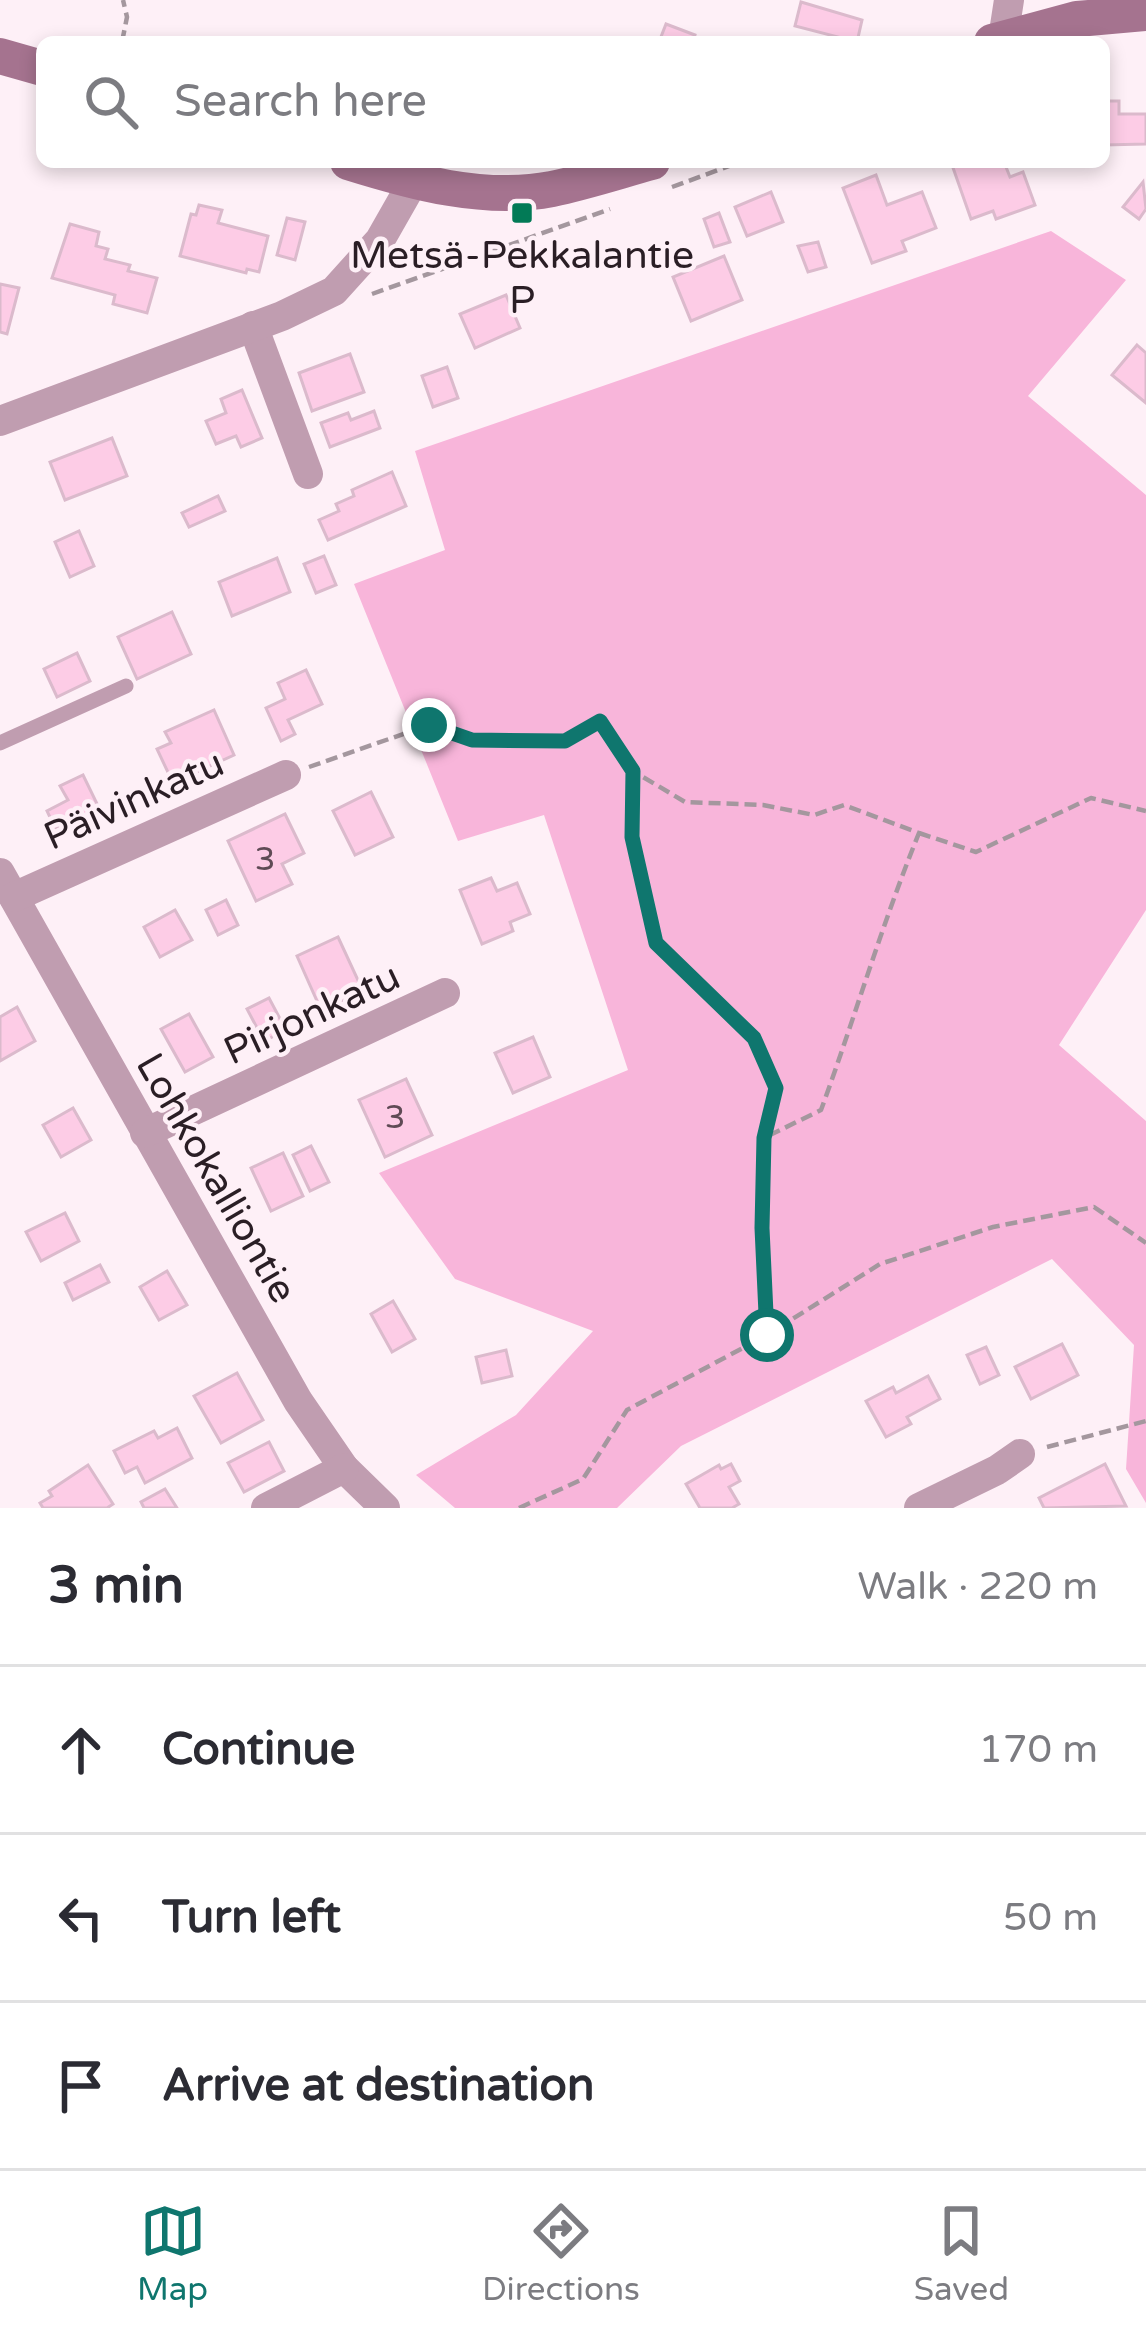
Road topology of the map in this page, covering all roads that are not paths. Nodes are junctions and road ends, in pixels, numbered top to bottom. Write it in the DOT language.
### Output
graph roads {
  1 [pos="1009,0"];
  2 [pos="1146,13"];
  3 [pos="998,36"];
  4 [pos="1013,36"];
  5 [pos="0,56"];
  6 [pos="36,66"];
  7 [pos="368,168"];
  8 [pos="662,175"];
  9 [pos="413,182"];
  10 [pos="253,326"];
  11 [pos="0,421"];
  12 [pos="308,474"];
  13 [pos="126,686"];
  14 [pos="0,742"];
  15 [pos="286,775"];
  16 [pos="7,885"];
  17 [pos="445,993"];
  18 [pos="145,1132"];
  19 [pos="1020,1454"];
  20 [pos="344,1468"];
  21 [pos="266,1508"];
  22 [pos="385,1508"];
  23 [pos="920,1508"];
  1 -- 3 [label="street"];
  2 -- 4 [label="street"];
  5 -- 6 [label="street"];
  7 -- 9 [label="street"];
  8 -- 9 [label="street"];
  9 -- 10 [label="street"];
  10 -- 11 [label="street"];
  10 -- 12 [label="street"];
  13 -- 14 [label="lane"];
  15 -- 16 [label="street, Päivinkatu"];
  16 -- 18 [label="street, Lohkokalliontie"];
  17 -- 18 [label="street, Pirjonkatu"];
  18 -- 20 [label="street, Lohkokalliontie"];
  19 -- 23 [label="street"];
  20 -- 21 [label="street"];
  20 -- 22 [label="street, Lohkokalliontie"];
}
